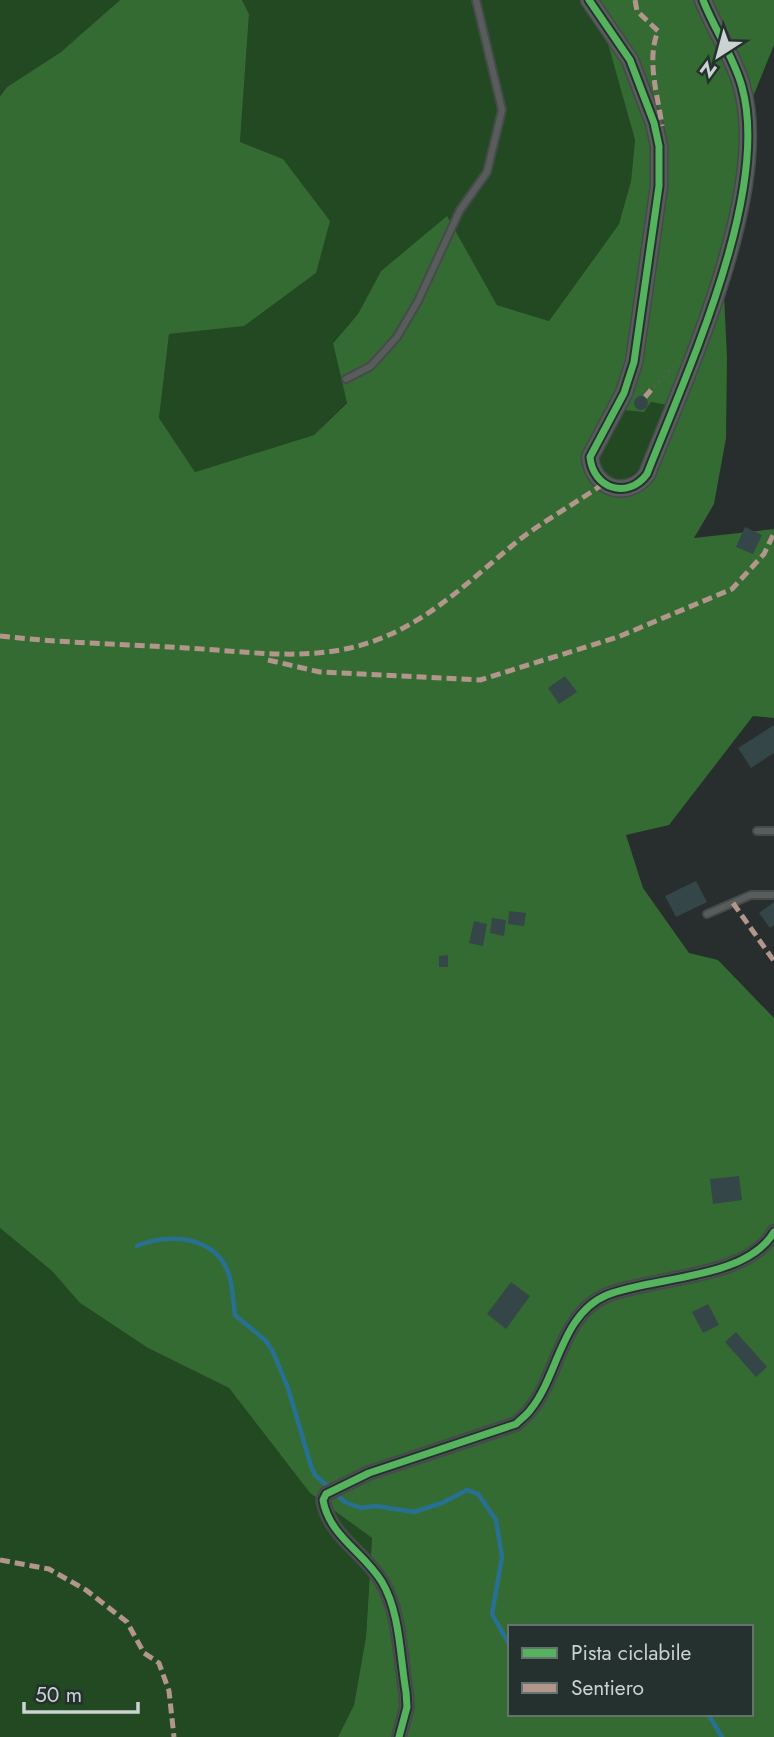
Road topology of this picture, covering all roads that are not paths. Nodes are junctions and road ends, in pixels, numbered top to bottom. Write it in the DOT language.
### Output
graph roads {
  1 [pos="476,0"];
  2 [pos="589,0"];
  3 [pos="703,0"];
  4 [pos="346,379"];
  5 [pos="757,831"];
  6 [pos="774,831"];
  7 [pos="774,895"];
  8 [pos="707,914"];
  9 [pos="774,1232"];
  10 [pos="399,1737"];
  1 -- 4 [label="lane"];
  2 -- 3 [label="street"];
  5 -- 6 [label="lane"];
  7 -- 8 [label="lane"];
  9 -- 10 [label="street"];
}
